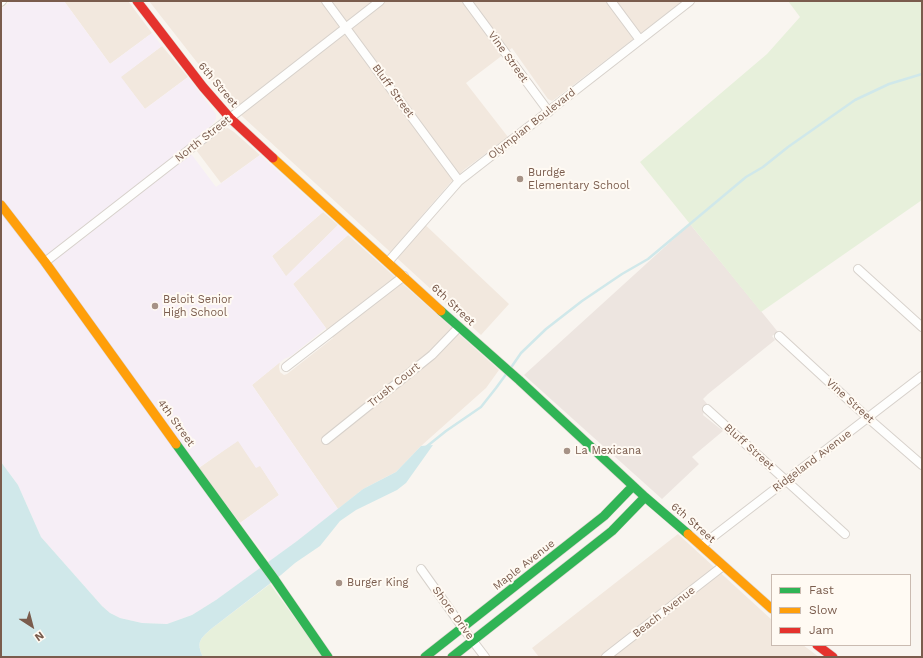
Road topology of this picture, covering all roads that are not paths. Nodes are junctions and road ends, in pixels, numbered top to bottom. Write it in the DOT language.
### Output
graph roads {
  1 [pos="137,1"];
  2 [pos="326,1"];
  3 [pos="380,1"];
  4 [pos="467,1"];
  5 [pos="611,1"];
  6 [pos="690,1"];
  7 [pos="346,27"];
  8 [pos="640,40"];
  9 [pos="549,112"];
  10 [pos="230,118"];
  11 [pos="459,181"];
  12 [pos="1,205"];
  13 [pos="45,262"];
  14 [pos="388,262"];
  15 [pos="858,270"];
  16 [pos="404,276"];
  17 [pos="460,327"];
  18 [pos="922,327"];
  19 [pos="779,336"];
  20 [pos="286,367"];
  21 [pos="922,376"];
  22 [pos="707,409"];
  23 [pos="868,418"];
  24 [pos="326,440"];
  25 [pos="922,465"];
  26 [pos="786,480"];
  27 [pos="633,486"];
  28 [pos="645,497"];
  29 [pos="845,534"];
  30 [pos="702,546"];
  31 [pos="723,566"];
  32 [pos="422,569"];
  33 [pos="771,608"];
  34 [pos="463,628"];
  35 [pos="473,641"];
  36 [pos="818,646"];
  37 [pos="827,656"];
  38 [pos="328,657"];
  39 [pos="425,657"];
  40 [pos="452,657"];
  41 [pos="485,657"];
  42 [pos="606,657"];
  1 -- 10 [label="street, 6th Street"];
  2 -- 7 [label="street, Bluff Street"];
  3 -- 7 [label="street, North Street"];
  4 -- 9 [label="street, Vine Street"];
  5 -- 8 [label="street"];
  6 -- 8 [label="street, Olympian Boulevard"];
  7 -- 10 [label="street, North Street"];
  7 -- 11 [label="street, Bluff Street"];
  8 -- 9 [label="street, Olympian Boulevard"];
  9 -- 11 [label="street, Olympian Boulevard"];
  10 -- 13 [label="street, North Street"];
  10 -- 14 [label="street, 6th Street"];
  11 -- 14 [label="street, Olympian Boulevard"];
  12 -- 13 [label="street, 4th Street"];
  13 -- 38 [label="street, 4th Street"];
  14 -- 16 [label="street, 6th Street"];
  15 -- 18 [label="street"];
  16 -- 17 [label="street, 6th Street"];
  16 -- 20 [label="street"];
  17 -- 24 [label="street, Trush Court"];
  17 -- 27 [label="street, 6th Street"];
  19 -- 23 [label="street, Vine Street"];
  21 -- 23 [label="street, Ridgeland Avenue"];
  22 -- 26 [label="street, Bluff Street"];
  23 -- 25 [label="street, Vine Street"];
  23 -- 26 [label="street, Ridgeland Avenue"];
  26 -- 29 [label="street, Bluff Street"];
  26 -- 30 [label="street, Ridgeland Avenue"];
  27 -- 28 [label="street, 6th Street"];
  27 -- 34 [label="street, Maple Avenue"];
  28 -- 30 [label="street, 6th Street"];
  28 -- 35 [label="street"];
  30 -- 31 [label="street, 6th Street"];
  31 -- 33 [label="street, 6th Street"];
  31 -- 42 [label="street, Beach Avenue"];
  32 -- 34 [label="street, Shore Drive"];
  34 -- 35 [label="street, Shore Drive"];
  34 -- 39 [label="street, Maple Avenue"];
  35 -- 40 [label="street"];
  35 -- 41 [label="street, Shore Drive"];
  36 -- 37 [label="street"];
}
